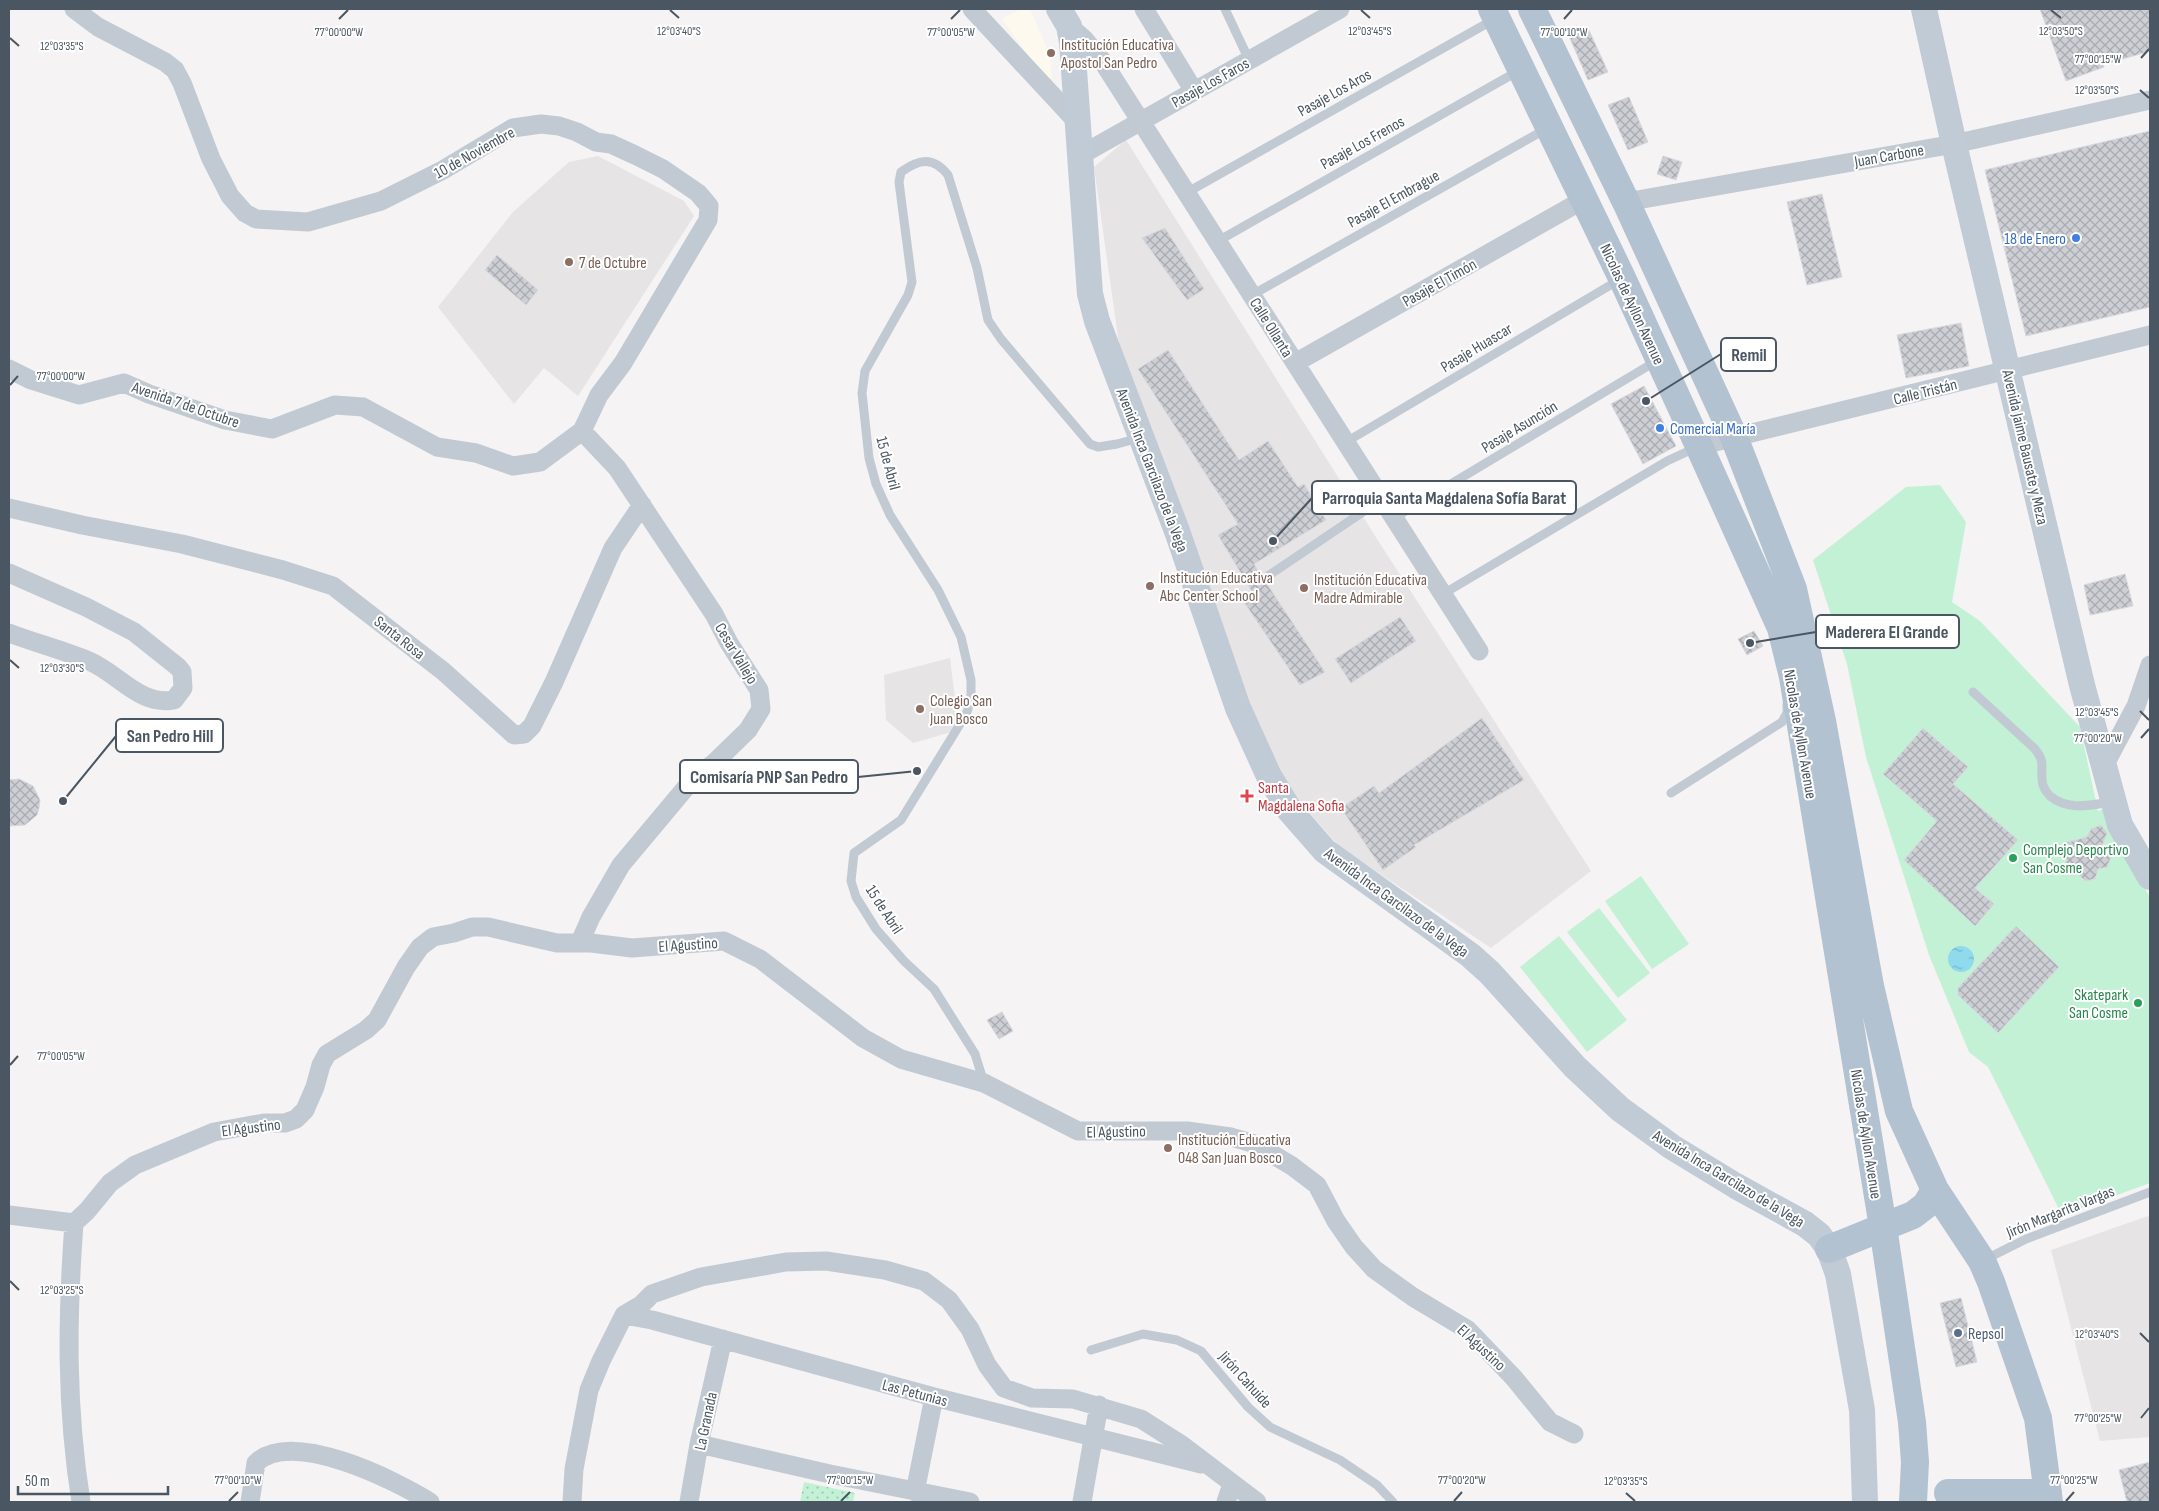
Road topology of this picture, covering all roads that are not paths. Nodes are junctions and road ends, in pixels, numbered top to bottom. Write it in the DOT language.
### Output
graph roads {
  1 [pos="74,9"];
  2 [pos="972,9"];
  3 [pos="1144,9"];
  4 [pos="1225,9"];
  5 [pos="1532,9"];
  6 [pos="1924,9"];
  7 [pos="1335,10"];
  8 [pos="1494,13"];
  9 [pos="1064,17"];
  10 [pos="1249,60"];
  11 [pos="1521,70"];
  12 [pos="1194,91"];
  13 [pos="2150,100"];
  14 [pos="1141,121"];
  15 [pos="1078,123"];
  16 [pos="1549,127"];
  17 [pos="1954,144"];
  18 [pos="1080,155"];
  19 [pos="1186,192"];
  20 [pos="1584,200"];
  21 [pos="1626,202"];
  22 [pos="1218,241"];
  23 [pos="1622,278"];
  24 [pos="1252,295"];
  25 [pos="2150,335"];
  26 [pos="1660,359"];
  27 [pos="1295,363"];
  28 [pos="9,369"];
  29 [pos="2008,371"];
  30 [pos="582,431"];
  31 [pos="1140,437"];
  32 [pos="1734,437"];
  33 [pos="1346,442"];
  34 [pos="1699,446"];
  35 [pos="1382,499"];
  36 [pos="642,505"];
  37 [pos="9,508"];
  38 [pos="1394,518"];
  39 [pos="9,573"];
  40 [pos="1265,578"];
  41 [pos="1443,594"];
  42 [pos="9,633"];
  43 [pos="1479,650"];
  44 [pos="2150,665"];
  45 [pos="1973,692"];
  46 [pos="2104,766"];
  47 [pos="1671,793"];
  48 [pos="2114,801"];
  49 [pos="2150,877"];
  50 [pos="580,942"];
  51 [pos="984,1083"];
  52 [pos="1935,1190"];
  53 [pos="2150,1192"];
  54 [pos="9,1215"];
  55 [pos="74,1223"];
  56 [pos="1883,1227"];
  57 [pos="1829,1248"];
  58 [pos="1982,1261"];
  59 [pos="624,1315"];
  60 [pos="723,1339"];
  61 [pos="1091,1350"];
  62 [pos="934,1397"];
  63 [pos="1099,1405"];
  64 [pos="1574,1434"];
  65 [pos="1093,1437"];
  66 [pos="699,1444"];
  67 [pos="1915,1462"];
  68 [pos="1208,1466"];
  69 [pos="1232,1484"];
  70 [pos="914,1492"];
  71 [pos="1949,1498"];
  72 [pos="2049,1498"];
  73 [pos="81,1502"];
  74 [pos="250,1502"];
  75 [pos="430,1502"];
  76 [pos="572,1502"];
  77 [pos="689,1502"];
  78 [pos="970,1502"];
  79 [pos="1082,1502"];
  80 [pos="1226,1502"];
  81 [pos="1257,1502"];
  82 [pos="1393,1502"];
  83 [pos="1865,1502"];
  84 [pos="1913,1502"];
  1 -- 30 [label="street, 10 de Noviembre"];
  2 -- 15 [label="street"];
  3 -- 12 [label="street"];
  4 -- 10 [label="lane"];
  5 -- 21 [label="main road, Nicolas de Ayllon Avenue"];
  6 -- 17 [label="street, Avenida Jaime Bausate y Meza"];
  7 -- 10 [label="street, Pasaje Los Faros"];
  8 -- 11 [label="main road, Nicolas de Ayllon Avenue"];
  8 -- 19 [label="lane, Pasaje Los Aros"];
  9 -- 14 [label="street, Calle Ollanta"];
  9 -- 15 [label="street, Avenida Inca Garcilazo de la Vega"];
  10 -- 12 [label="street, Pasaje Los Faros"];
  11 -- 16 [label="main road, Nicolas de Ayllon Avenue"];
  11 -- 22 [label="lane, Pasaje Los Frenos"];
  12 -- 14 [label="street, Pasaje Los Faros"];
  13 -- 17 [label="street, Juan Carbone"];
  14 -- 18 [label="street, Pasaje Los Faros"];
  14 -- 19 [label="street, Calle Ollanta"];
  15 -- 18 [label="street, Avenida Inca Garcilazo de la Vega"];
  16 -- 20 [label="main road, Nicolas de Ayllon Avenue"];
  16 -- 24 [label="lane, Pasaje El Embrague"];
  17 -- 21 [label="street, Juan Carbone"];
  17 -- 29 [label="street, Avenida Jaime Bausate y Meza"];
  18 -- 31 [label="street, Avenida Inca Garcilazo de la Vega"];
  19 -- 22 [label="street, Calle Ollanta"];
  20 -- 23 [label="main road, Nicolas de Ayllon Avenue"];
  20 -- 27 [label="street, Pasaje El Timón"];
  21 -- 32 [label="main road, Nicolas de Ayllon Avenue"];
  22 -- 24 [label="street, Calle Ollanta"];
  23 -- 26 [label="main road, Nicolas de Ayllon Avenue"];
  23 -- 33 [label="lane, Pasaje Huascar"];
  24 -- 27 [label="street, Calle Ollanta"];
  25 -- 29 [label="street, Calle Tristán"];
  26 -- 34 [label="main road, Nicolas de Ayllon Avenue"];
  26 -- 38 [label="lane, Pasaje Asunción"];
  27 -- 33 [label="street, Calle Ollanta"];
  28 -- 30 [label="street, Avenida 7 de Octubre"];
  29 -- 32 [label="street, Calle Tristán"];
  29 -- 46 [label="street, Avenida Jaime Bausate y Meza"];
  30 -- 36 [label="street, Cesar Vallejo"];
  31 -- 51 [label="lane, 15 de Abril"];
  31 -- 57 [label="street, Avenida Inca Garcilazo de la Vega"];
  32 -- 34 [label="street, Calle Tristán"];
  32 -- 52 [label="main road, Nicolas de Ayllon Avenue"];
  33 -- 35 [label="street, Calle Ollanta"];
  34 -- 41 [label="lane"];
  34 -- 47 [label="lane"];
  34 -- 56 [label="main road, Nicolas de Ayllon Avenue"];
  35 -- 38 [label="street, Calle Ollanta"];
  35 -- 40 [label="lane"];
  36 -- 37 [label="street, Santa Rosa"];
  36 -- 50 [label="street, Cesar Vallejo"];
  38 -- 41 [label="street, Calle Ollanta"];
  39 -- 42 [label="street"];
  41 -- 43 [label="street, Calle Ollanta"];
  44 -- 46 [label="street"];
  45 -- 48 [label="lane"];
  46 -- 48 [label="street, Avenida Jaime Bausate y Meza"];
  48 -- 49 [label="street, Avenida Jaime Bausate y Meza"];
  50 -- 51 [label="street, El Agustino"];
  50 -- 55 [label="street, El Agustino"];
  51 -- 64 [label="street, El Agustino"];
  52 -- 56 [label="main road"];
  52 -- 58 [label="main road, Nicolas de Ayllon Avenue"];
  53 -- 58 [label="lane, Jirón Margarita Vargas"];
  54 -- 55 [label="street"];
  55 -- 73 [label="street"];
  56 -- 57 [label="main road"];
  56 -- 67 [label="main road, Nicolas de Ayllon Avenue"];
  57 -- 83 [label="street, Avenida Inca Garcilazo de la Vega"];
  58 -- 72 [label="main road, Nicolas de Ayllon Avenue"];
  59 -- 60 [label="street, Las Petunias"];
  59 -- 63 [label="street"];
  59 -- 76 [label="street"];
  60 -- 62 [label="street, Las Petunias"];
  60 -- 66 [label="street, La Granada"];
  61 -- 82 [label="lane, Jirón Cahuide"];
  62 -- 65 [label="street, Las Petunias"];
  62 -- 70 [label="street"];
  63 -- 65 [label="street"];
  63 -- 68 [label="street"];
  65 -- 68 [label="street, Las Petunias"];
  65 -- 79 [label="street"];
  66 -- 70 [label="street"];
  66 -- 77 [label="street, La Granada"];
  67 -- 71 [label="main road"];
  67 -- 84 [label="main road"];
  68 -- 69 [label="street"];
  69 -- 80 [label="street"];
  69 -- 81 [label="street"];
  70 -- 78 [label="street"];
  71 -- 72 [label="main road"];
  74 -- 75 [label="street"];
}
